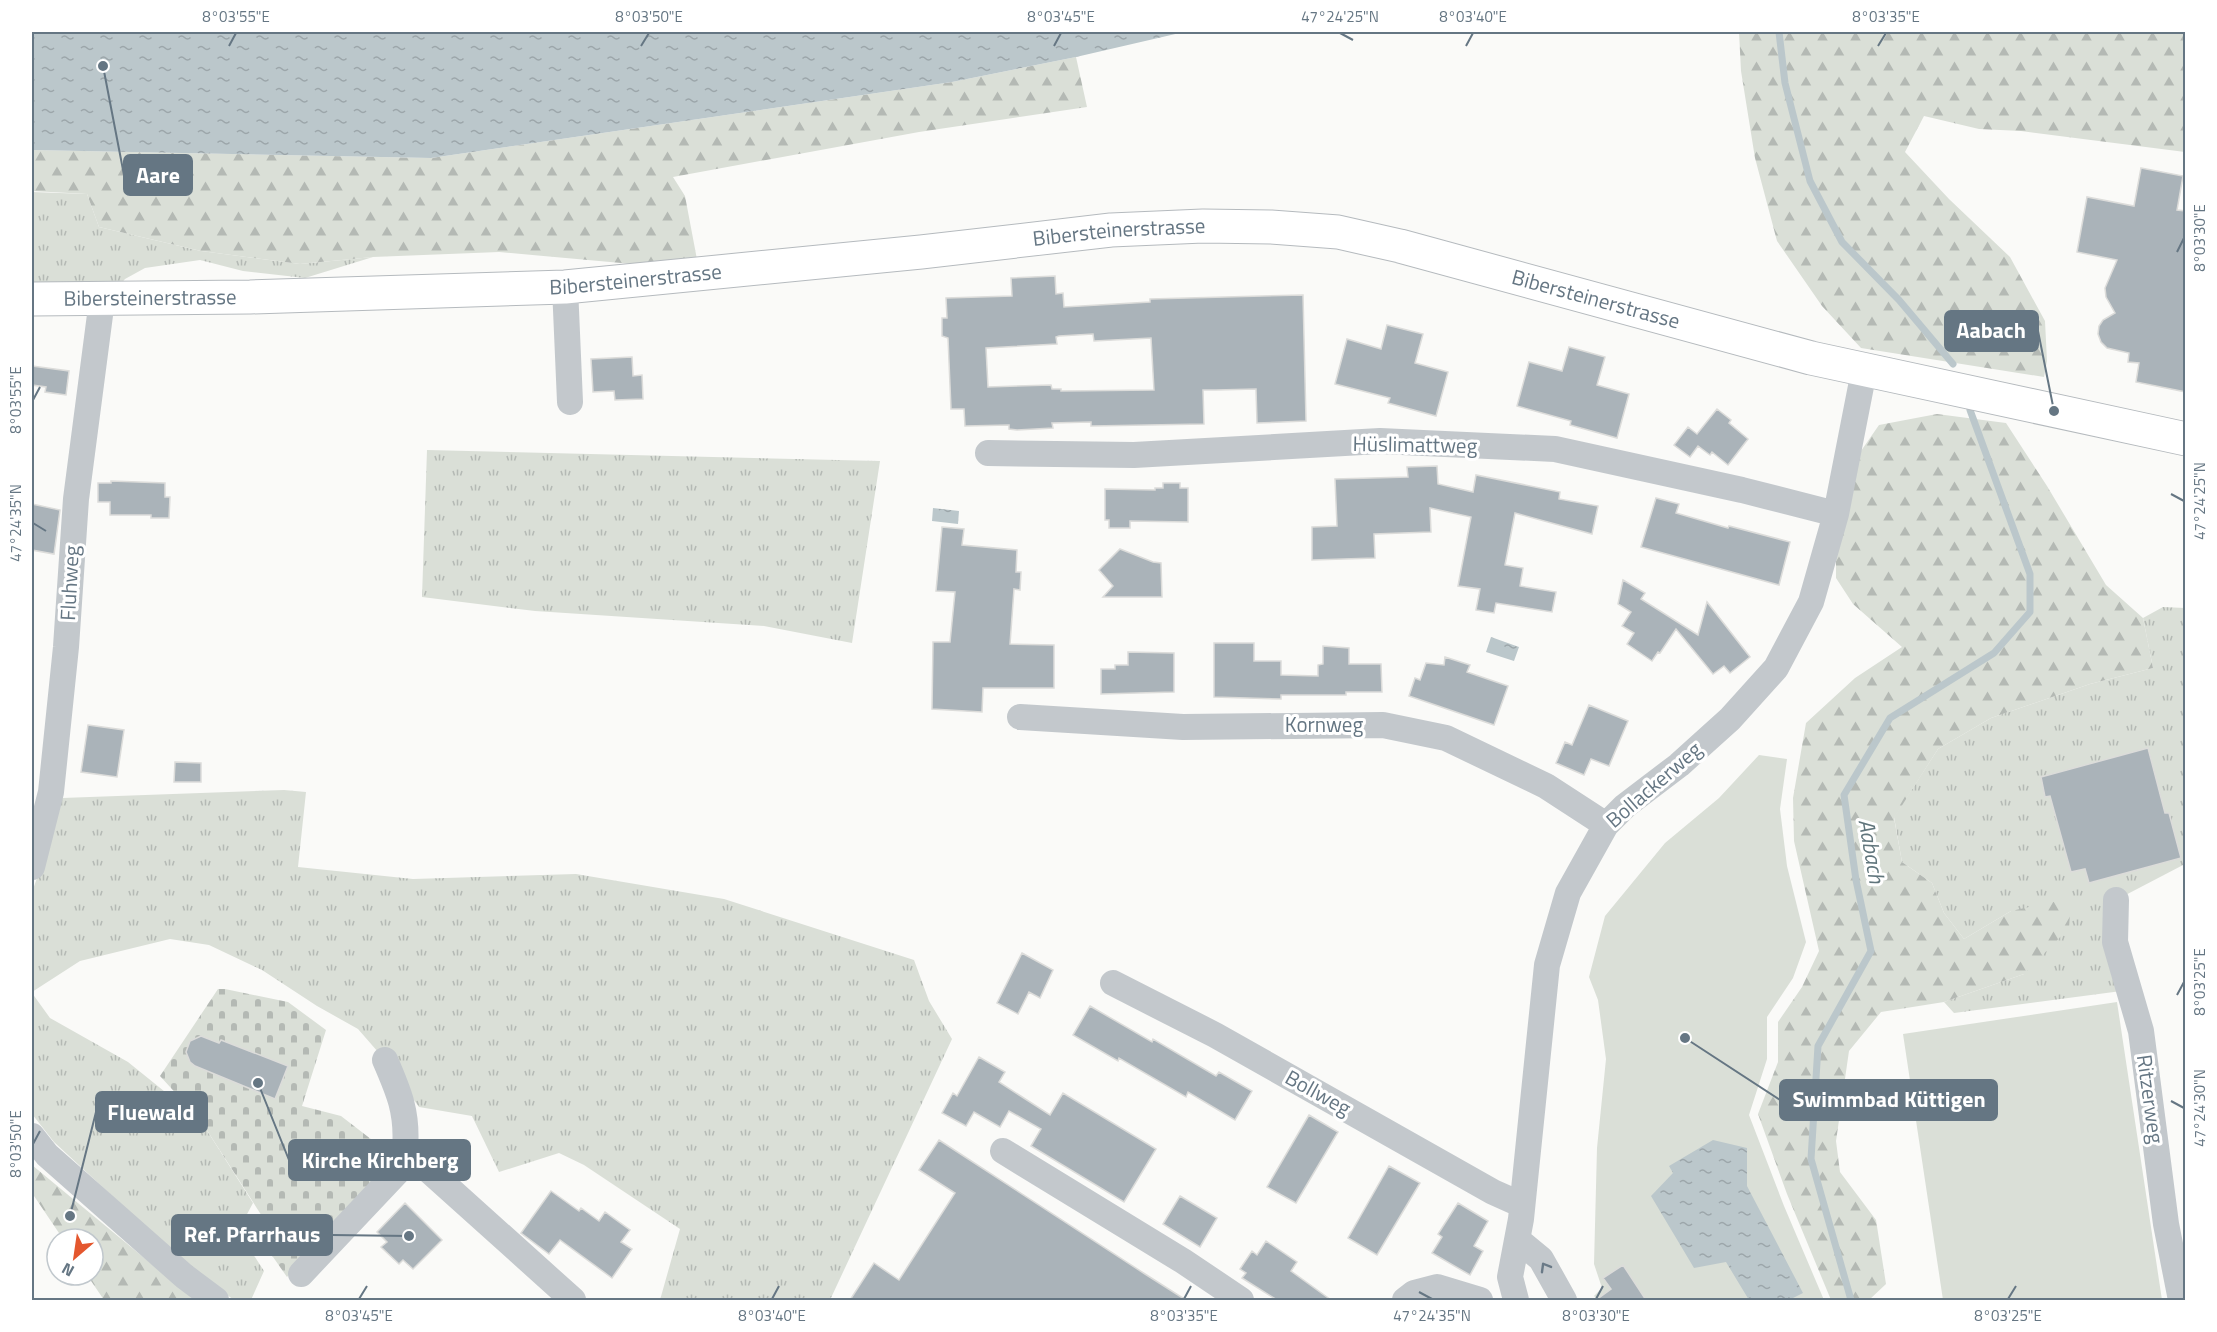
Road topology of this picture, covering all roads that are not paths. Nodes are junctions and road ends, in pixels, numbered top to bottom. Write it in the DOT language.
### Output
graph roads {
  1 [pos="565,287"];
  2 [pos="100,298"];
  3 [pos="32,299"];
  4 [pos="1864,370"];
  5 [pos="570,402"];
  6 [pos="2186,439"];
  7 [pos="988,453"];
  8 [pos="1836,514"];
  9 [pos="1020,717"];
  10 [pos="1606,825"];
  11 [pos="32,867"];
  12 [pos="2116,900"];
  13 [pos="1113,983"];
  14 [pos="385,1060"];
  15 [pos="32,1136"];
  16 [pos="405,1149"];
  17 [pos="1003,1151"];
  18 [pos="1522,1205"];
  19 [pos="1518,1240"];
  20 [pos="301,1274"];
  21 [pos="1509,1299"];
  22 [pos="216,1300"];
  23 [pos="573,1300"];
  24 [pos="1241,1300"];
  25 [pos="1405,1300"];
  26 [pos="1480,1300"];
  27 [pos="1564,1300"];
  28 [pos="2181,1300"];
  1 -- 2 [label="main road, Bibersteinerstrasse"];
  1 -- 4 [label="main road, Bibersteinerstrasse"];
  1 -- 5 [label="street"];
  2 -- 3 [label="main road, Bibersteinerstrasse"];
  2 -- 11 [label="street, Fluhweg"];
  4 -- 6 [label="main road, Bibersteinerstrasse"];
  4 -- 8 [label="street, Bollackerweg"];
  7 -- 8 [label="street, Hüslimattweg"];
  8 -- 10 [label="street, Bollackerweg"];
  9 -- 10 [label="street, Kornweg"];
  10 -- 18 [label="street, Bollackerweg"];
  12 -- 28 [label="street, Ritzerweg"];
  13 -- 18 [label="street, Bollweg"];
  14 -- 16 [label="street"];
  15 -- 22 [label="street"];
  16 -- 20 [label="street"];
  16 -- 23 [label="street"];
  17 -- 24 [label="street"];
  18 -- 19 [label="street, Bollackerweg"];
  19 -- 21 [label="street, Bollackerweg"];
  27 -- 19 [label="street, one-way"];
  25 -- 26 [label="street"];
}
